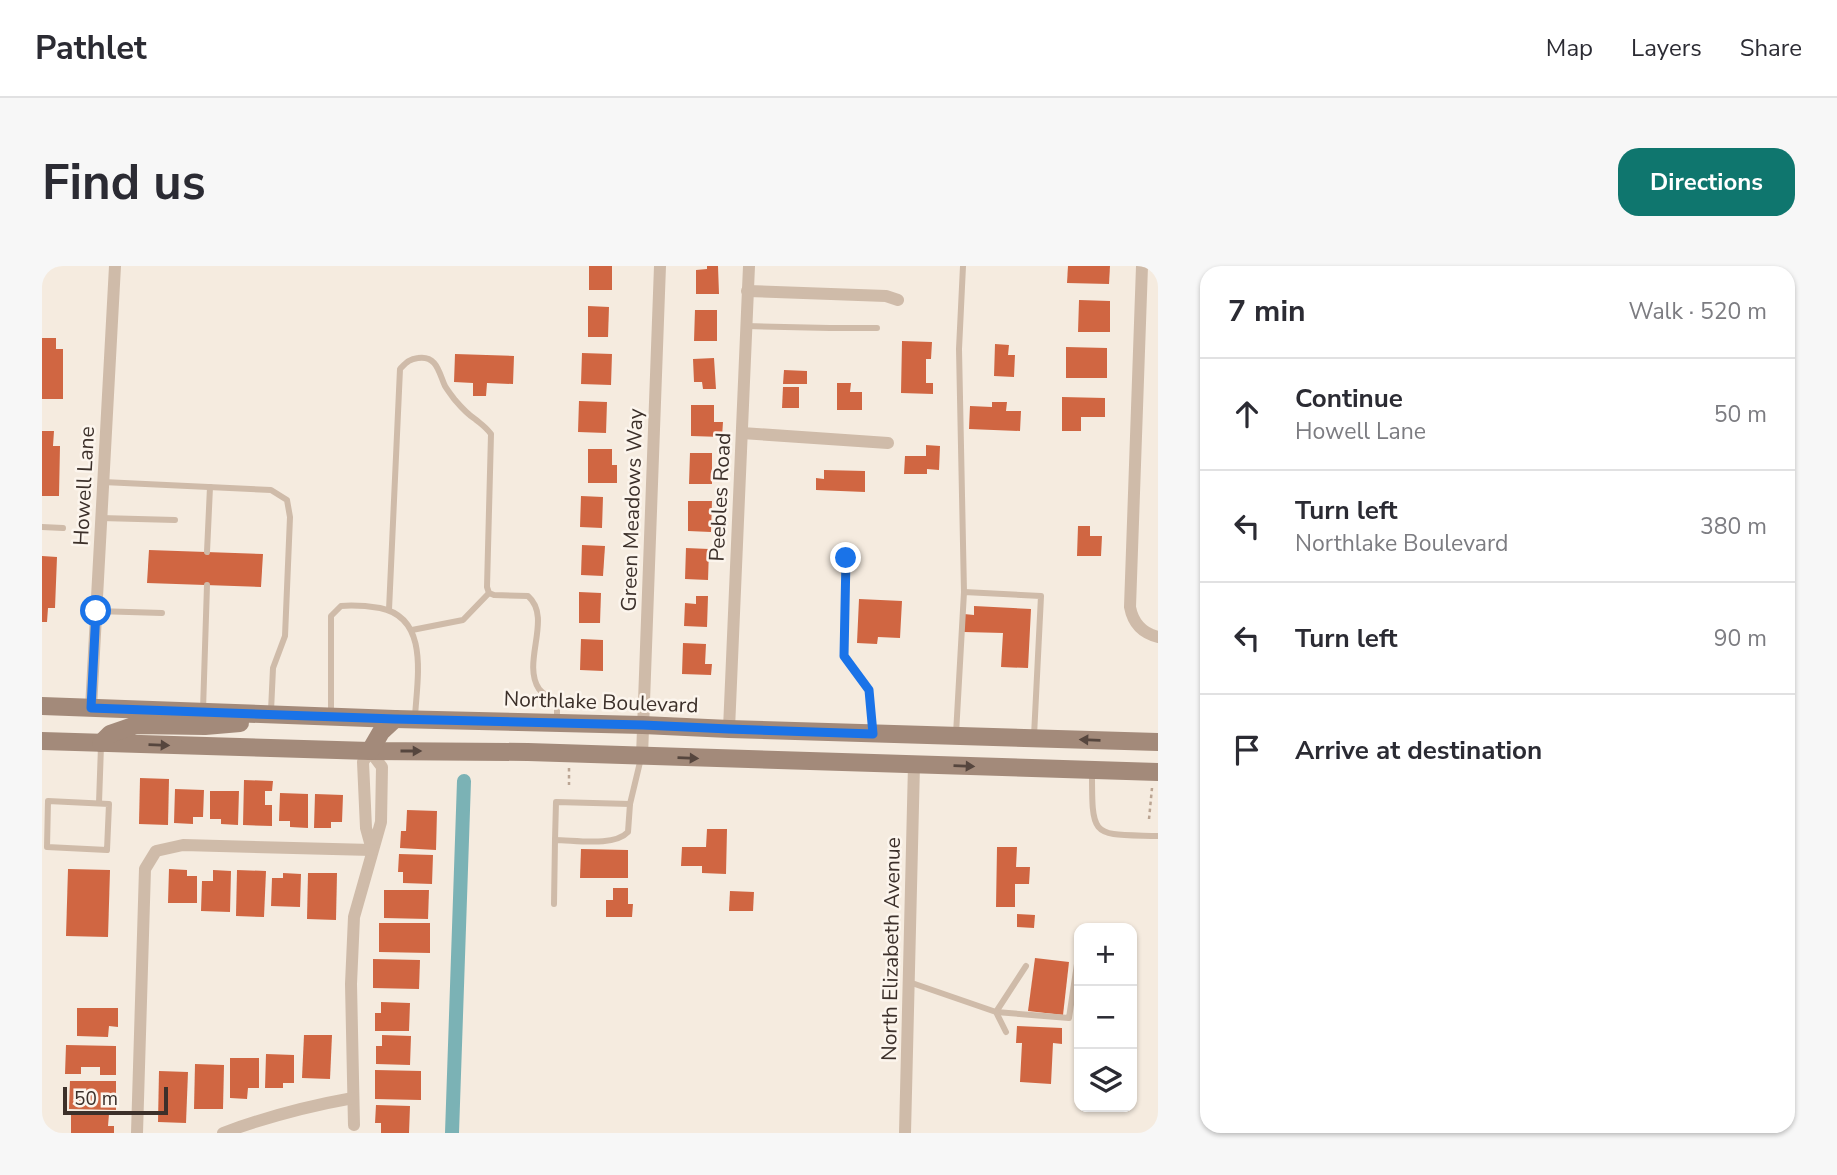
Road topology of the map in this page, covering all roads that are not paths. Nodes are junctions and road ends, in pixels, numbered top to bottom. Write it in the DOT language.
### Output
graph roads {
  1 [pos="115,266"];
  2 [pos="660,266"];
  3 [pos="749,266"];
  4 [pos="963,266"];
  5 [pos="1142,266"];
  6 [pos="747,291"];
  7 [pos="898,300"];
  8 [pos="746,326"];
  9 [pos="877,328"];
  10 [pos="742,433"];
  11 [pos="888,443"];
  12 [pos="103,482"];
  13 [pos="211,487"];
  14 [pos="102,518"];
  15 [pos="175,520"];
  16 [pos="42,527"];
  17 [pos="62,528"];
  18 [pos="207,552"];
  19 [pos="846,558"];
  20 [pos="207,585"];
  21 [pos="964,592"];
  22 [pos="489,593"];
  23 [pos="389,610"];
  24 [pos="96,611"];
  25 [pos="162,613"];
  26 [pos="412,630"];
  27 [pos="1158,637"];
  28 [pos="42,706"];
  29 [pos="91,708"];
  30 [pos="203,712"];
  31 [pos="268,714"];
  32 [pos="330,716"];
  33 [pos="395,719"];
  34 [pos="415,719"];
  35 [pos="557,723"];
  36 [pos="643,725"];
  37 [pos="729,729"];
  38 [pos="873,734"];
  39 [pos="956,736"];
  40 [pos="1033,738"];
  41 [pos="42,741"];
  42 [pos="1158,742"];
  43 [pos="101,743"];
  44 [pos="370,751"];
  45 [pos="642,756"];
  46 [pos="914,765"];
  47 [pos="1092,770"];
  48 [pos="1155,780"];
  49 [pos="99,803"];
  50 [pos="630,804"];
  51 [pos="1158,836"];
  52 [pos="555,840"];
  53 [pos="372,850"];
  54 [pos="554,904"];
  55 [pos="1026,966"];
  56 [pos="909,982"];
  57 [pos="1074,984"];
  58 [pos="996,1012"];
  59 [pos="1006,1032"];
  60 [pos="353,1098"];
  61 [pos="354,1125"];
  62 [pos="137,1133"];
  63 [pos="223,1133"];
  64 [pos="905,1133"];
  1 -- 12 [label="street, Howell Lane"];
  2 -- 36 [label="street, Green Meadows Way"];
  3 -- 6 [label="street, Peebles Road"];
  4 -- 21 [label="lane"];
  5 -- 27 [label="street"];
  6 -- 7 [label="street"];
  6 -- 8 [label="street, Peebles Road"];
  8 -- 9 [label="lane"];
  8 -- 10 [label="street, Peebles Road"];
  10 -- 11 [label="street"];
  10 -- 37 [label="street, Peebles Road"];
  12 -- 13 [label="lane"];
  12 -- 14 [label="street, Howell Lane"];
  13 -- 18 [label="lane"];
  13 -- 31 [label="lane"];
  14 -- 15 [label="lane"];
  14 -- 24 [label="street, Howell Lane"];
  16 -- 17 [label="lane"];
  19 -- 38 [label="lane"];
  20 -- 30 [label="lane"];
  21 -- 39 [label="lane"];
  21 -- 40 [label="lane"];
  22 -- 23 [label="lane"];
  22 -- 26 [label="lane"];
  22 -- 35 [label="lane"];
  23 -- 26 [label="lane"];
  23 -- 32 [label="lane"];
  24 -- 25 [label="lane"];
  24 -- 29 [label="street, Howell Lane"];
  26 -- 34 [label="lane"];
  28 -- 29 [label="main road, Northlake Boulevard"];
  29 -- 30 [label="main road, Northlake Boulevard"];
  30 -- 31 [label="main road, Northlake Boulevard"];
  31 -- 32 [label="main road, Northlake Boulevard"];
  31 -- 43 [label="main road"];
  32 -- 33 [label="main road, Northlake Boulevard"];
  33 -- 34 [label="main road, Northlake Boulevard"];
  33 -- 44 [label="main road"];
  34 -- 35 [label="main road, Northlake Boulevard"];
  35 -- 36 [label="main road, Northlake Boulevard"];
  36 -- 37 [label="main road, Northlake Boulevard"];
  36 -- 45 [label="street, Green Meadows Way"];
  37 -- 38 [label="main road, Northlake Boulevard"];
  38 -- 39 [label="main road, Northlake Boulevard"];
  39 -- 40 [label="main road, Northlake Boulevard"];
  42 -- 40 [label="main road, Northlake Boulevard, one-way"];
  41 -- 43 [label="main road"];
  43 -- 44 [label="main road, one-way"];
  43 -- 49 [label="lane"];
  44 -- 45 [label="main road, one-way"];
  44 -- 53 [label="street"];
  44 -- 53 [label="street"];
  45 -- 46 [label="main road, one-way"];
  45 -- 50 [label="lane"];
  46 -- 47 [label="main road, one-way"];
  46 -- 56 [label="street, North Elizabeth Avenue"];
  47 -- 48 [label="main road"];
  47 -- 51 [label="lane"];
  49 -- 49 [label="lane"];
  50 -- 52 [label="lane"];
  50 -- 52 [label="lane"];
  52 -- 54 [label="lane"];
  53 -- 60 [label="street"];
  53 -- 62 [label="street"];
  55 -- 58 [label="lane"];
  56 -- 58 [label="lane"];
  56 -- 64 [label="street, North Elizabeth Avenue"];
  57 -- 58 [label="lane"];
  58 -- 59 [label="lane"];
  60 -- 61 [label="street"];
  60 -- 63 [label="street"];
}
